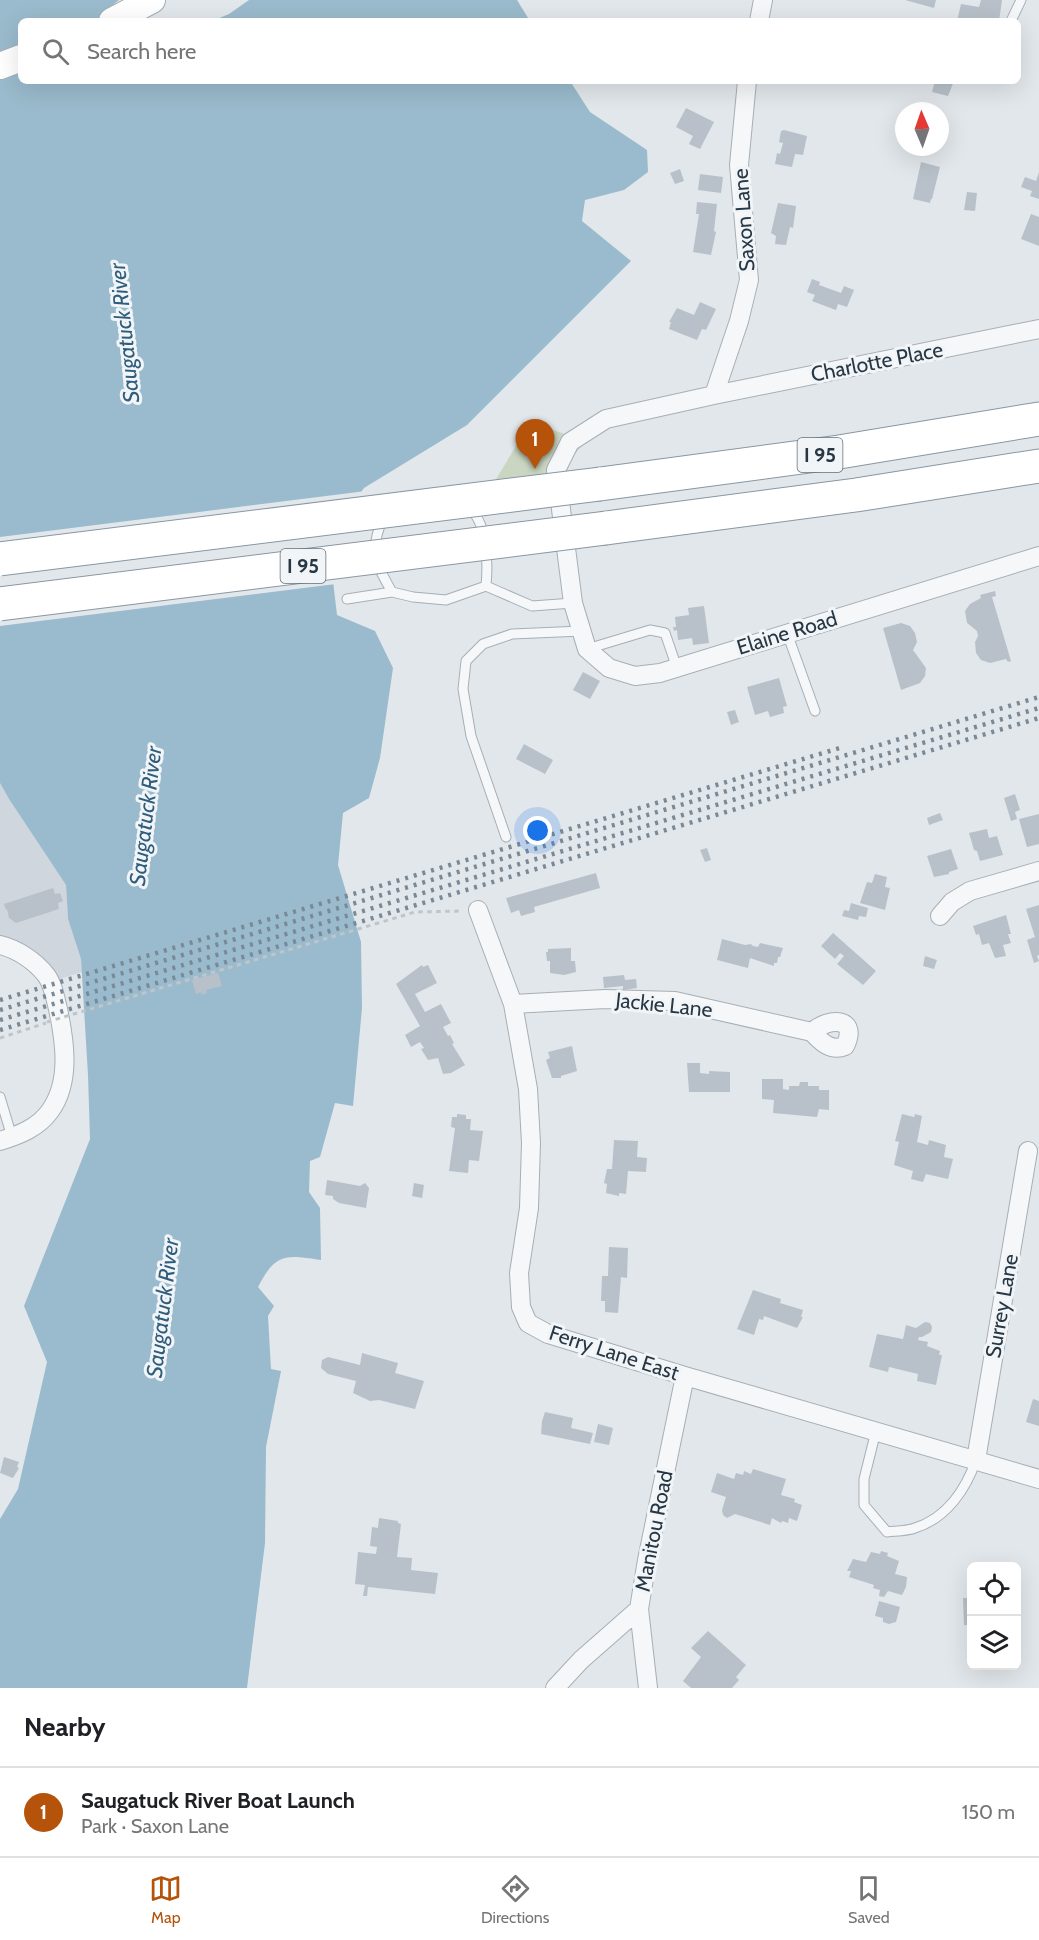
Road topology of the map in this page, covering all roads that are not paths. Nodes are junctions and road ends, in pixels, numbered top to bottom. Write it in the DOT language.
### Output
graph roads {
  1 [pos="152,0"];
  2 [pos="763,0"];
  3 [pos="1021,0"];
  4 [pos="119,18"];
  5 [pos="760,18"];
  6 [pos="1012,18"];
  7 [pos="18,59"];
  8 [pos="0,66"];
  9 [pos="747,84"];
  10 [pos="1039,329"];
  11 [pos="714,394"];
  12 [pos="1039,419"];
  13 [pos="1039,466"];
  14 [pos="443,494"];
  15 [pos="401,501"];
  16 [pos="1039,556"];
  17 [pos="0,560"];
  18 [pos="486,586"];
  19 [pos="392,592"];
  20 [pos="347,599"];
  21 [pos="573,603"];
  22 [pos="0,604"];
  23 [pos="582,631"];
  24 [pos="788,633"];
  25 [pos="587,649"];
  26 [pos="677,668"];
  27 [pos="815,711"];
  28 [pos="506,837"];
  29 [pos="1039,871"];
  30 [pos="478,910"];
  31 [pos="940,916"];
  32 [pos="0,945"];
  33 [pos="513,1004"];
  34 [pos="812,1032"];
  35 [pos="0,1097"];
  36 [pos="6,1139"];
  37 [pos="1028,1152"];
  38 [pos="685,1376"];
  39 [pos="876,1431"];
  40 [pos="976,1460"];
  41 [pos="1039,1479"];
  42 [pos="639,1609"];
  43 [pos="555,1688"];
  44 [pos="648,1688"];
  1 -- 4 [label="main road"];
  2 -- 5 [label="street"];
  3 -- 6 [label="lane"];
  7 -- 8 [label="main road"];
  9 -- 11 [label="street, Saxon Lane"];
  10 -- 11 [label="street, Charlotte Place"];
  11 -- 21 [label="street"];
  12 -- 17 [label="highway, I 95, bridge"];
  13 -- 22 [label="highway, I 95, bridge"];
  14 -- 18 [label="lane"];
  15 -- 19 [label="lane"];
  16 -- 24 [label="street, Elaine Road"];
  18 -- 19 [label="lane"];
  18 -- 21 [label="lane"];
  19 -- 20 [label="lane"];
  21 -- 23 [label="street"];
  23 -- 25 [label="street"];
  23 -- 28 [label="lane"];
  24 -- 26 [label="street, Elaine Road"];
  24 -- 27 [label="lane"];
  25 -- 26 [label="street, Elaine Road"];
  25 -- 26 [label="lane"];
  29 -- 31 [label="street"];
  30 -- 33 [label="street, Ferry Lane East"];
  32 -- 36 [label="street"];
  33 -- 34 [label="street, Jackie Lane"];
  33 -- 38 [label="street, Ferry Lane East"];
  35 -- 36 [label="lane"];
  37 -- 40 [label="street, Surrey Lane"];
  38 -- 39 [label="street, Ferry Lane East"];
  38 -- 42 [label="street, Manitou Road"];
  39 -- 40 [label="street, Ferry Lane East"];
  39 -- 40 [label="lane"];
  40 -- 41 [label="street, Ferry Lane East"];
  42 -- 43 [label="street"];
  42 -- 44 [label="street, Manitou Road"];
}
